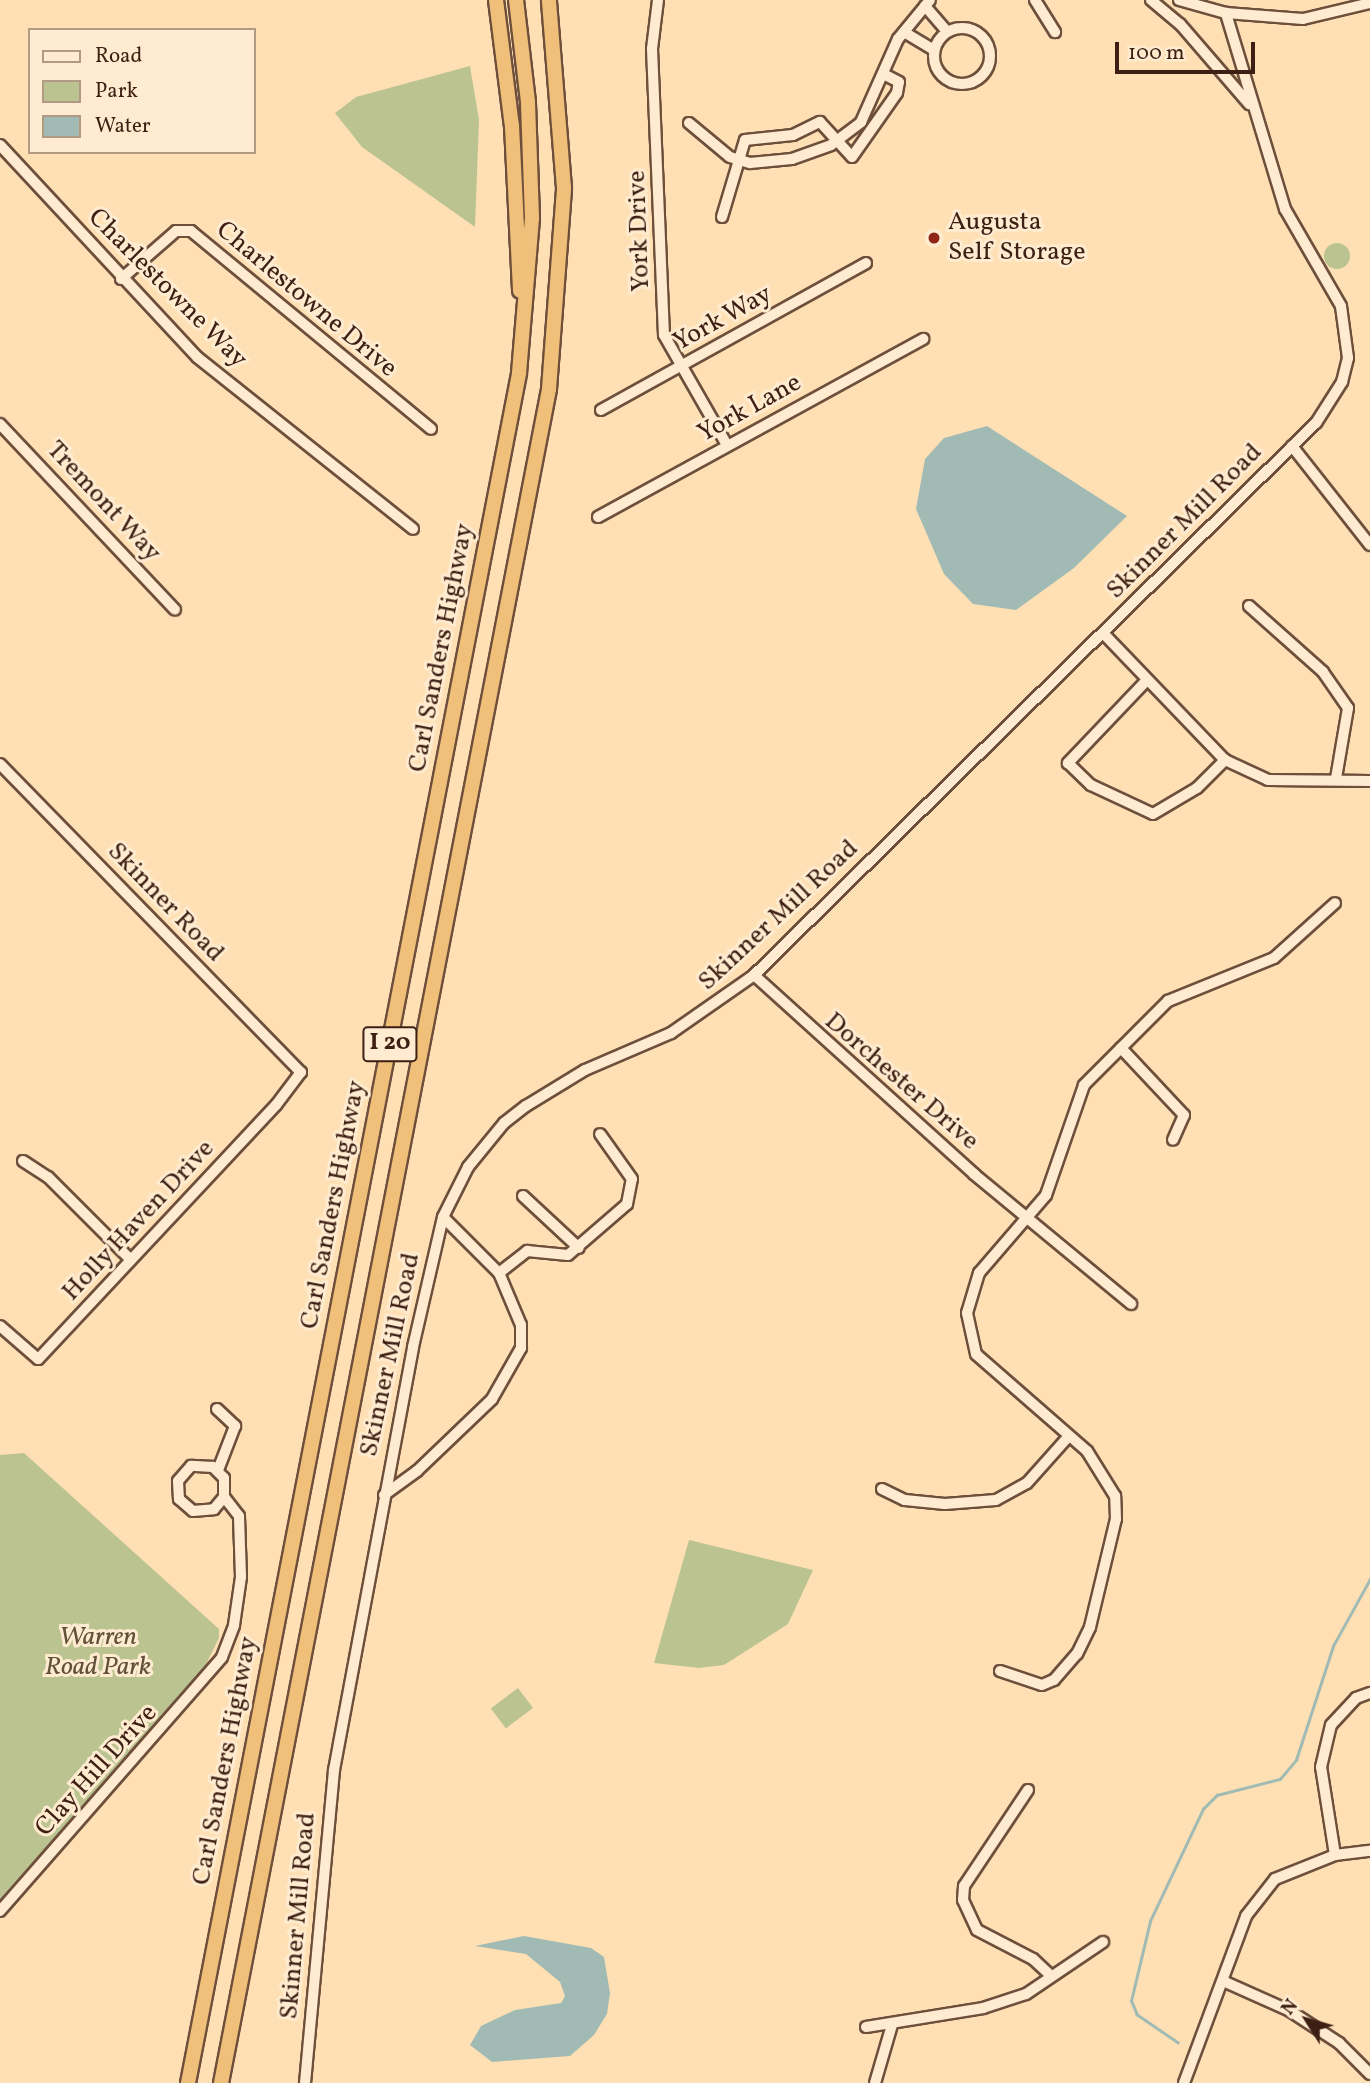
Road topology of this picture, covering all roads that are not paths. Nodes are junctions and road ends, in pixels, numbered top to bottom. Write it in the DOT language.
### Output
graph roads {
  1 [pos="496,0"];
  2 [pos="516,0"];
  3 [pos="549,0"];
  4 [pos="558,0"];
  5 [pos="658,0"];
  6 [pos="1035,0"];
  7 [pos="1152,0"];
  8 [pos="1179,0"];
  9 [pos="927,3"];
  10 [pos="1370,4"];
  11 [pos="1226,13"];
  12 [pos="947,31"];
  13 [pos="904,32"];
  14 [pos="1055,32"];
  15 [pos="934,50"];
  16 [pos="883,74"];
  17 [pos="559,85"];
  18 [pos="1251,105"];
  19 [pos="689,123"];
  20 [pos="838,139"];
  21 [pos="0,145"];
  22 [pos="737,159"];
  23 [pos="722,217"];
  24 [pos="866,263"];
  25 [pos="121,279"];
  26 [pos="523,339"];
  27 [pos="923,339"];
  28 [pos="681,367"];
  29 [pos="601,410"];
  30 [pos="0,424"];
  31 [pos="431,429"];
  32 [pos="726,445"];
  33 [pos="1292,446"];
  34 [pos="598,517"];
  35 [pos="413,529"];
  36 [pos="1370,545"];
  37 [pos="1249,606"];
  38 [pos="175,610"];
  39 [pos="1103,633"];
  40 [pos="1147,680"];
  41 [pos="1225,760"];
  42 [pos="0,764"];
  43 [pos="1336,778"];
  44 [pos="1370,781"];
  45 [pos="1335,903"];
  46 [pos="754,975"];
  47 [pos="1121,1048"];
  48 [pos="301,1072"];
  49 [pos="600,1134"];
  50 [pos="1172,1140"];
  51 [pos="23,1161"];
  52 [pos="523,1196"];
  53 [pos="1027,1214"];
  54 [pos="443,1217"];
  55 [pos="579,1248"];
  56 [pos="131,1261"];
  57 [pos="499,1273"];
  58 [pos="1131,1304"];
  59 [pos="0,1326"];
  60 [pos="217,1409"];
  61 [pos="1068,1437"];
  62 [pos="218,1470"];
  63 [pos="882,1489"];
  64 [pos="384,1495"];
  65 [pos="224,1497"];
  66 [pos="1000,1671"];
  67 [pos="1370,1693"];
  68 [pos="1028,1790"];
  69 [pos="1370,1851"];
  70 [pos="1335,1855"];
  71 [pos="0,1911"];
  72 [pos="1103,1942"];
  73 [pos="1050,1975"];
  74 [pos="1223,1981"];
  75 [pos="892,2025"];
  76 [pos="866,2027"];
  77 [pos="1370,2074"];
  78 [pos="188,2083"];
  79 [pos="221,2083"];
  80 [pos="305,2083"];
  81 [pos="875,2083"];
  82 [pos="1184,2083"];
  1 -- 26 [label="highway"];
  2 -- 26 [label="highway, Carl Sanders Highway / I 20"];
  3 -- 17 [label="highway, I 20"];
  4 -- 17 [label="highway"];
  5 -- 28 [label="street, York Drive"];
  6 -- 14 [label="street"];
  7 -- 18 [label="street"];
  8 -- 11 [label="street"];
  9 -- 12 [label="street"];
  9 -- 13 [label="street"];
  10 -- 11 [label="street"];
  11 -- 18 [label="street, Skinner Mill Road"];
  12 -- 15 [label="street"];
  12 -- 15 [label="street"];
  13 -- 15 [label="street"];
  13 -- 16 [label="street"];
  16 -- 20 [label="street"];
  16 -- 20 [label="street"];
  17 -- 79 [label="highway, I 20"];
  18 -- 33 [label="street, Skinner Mill Road"];
  19 -- 22 [label="street"];
  20 -- 22 [label="street"];
  20 -- 22 [label="street"];
  21 -- 25 [label="street, Charlestowne Way"];
  22 -- 23 [label="street"];
  24 -- 28 [label="street, York Way"];
  25 -- 31 [label="street, Charlestowne Drive"];
  25 -- 35 [label="street, Charlestowne Way"];
  26 -- 78 [label="highway, Carl Sanders Highway / I 20"];
  27 -- 32 [label="street, York Lane"];
  28 -- 29 [label="street, York Way"];
  28 -- 32 [label="street, York Drive"];
  30 -- 38 [label="street, Tremont Way"];
  32 -- 34 [label="street, York Lane"];
  33 -- 36 [label="street"];
  33 -- 39 [label="street, Skinner Mill Road"];
  37 -- 43 [label="street"];
  39 -- 40 [label="street"];
  39 -- 46 [label="street, Skinner Mill Road"];
  40 -- 41 [label="street"];
  40 -- 41 [label="street"];
  41 -- 43 [label="street"];
  42 -- 48 [label="street, Skinner Road"];
  43 -- 44 [label="street"];
  45 -- 47 [label="street"];
  46 -- 53 [label="street, Dorchester Drive"];
  46 -- 54 [label="street, Skinner Mill Road"];
  47 -- 50 [label="street"];
  47 -- 53 [label="street"];
  48 -- 56 [label="street, Holly Haven Drive"];
  49 -- 55 [label="street"];
  51 -- 56 [label="street"];
  52 -- 55 [label="street"];
  53 -- 58 [label="street, Dorchester Drive"];
  53 -- 61 [label="street"];
  54 -- 57 [label="street"];
  54 -- 64 [label="street, Skinner Mill Road"];
  55 -- 57 [label="street"];
  56 -- 59 [label="street, Holly Haven Drive"];
  57 -- 64 [label="street"];
  60 -- 62 [label="street"];
  61 -- 63 [label="street"];
  61 -- 66 [label="street"];
  62 -- 65 [label="street, Clay Hill Drive"];
  62 -- 65 [label="street"];
  64 -- 80 [label="street, Skinner Mill Road"];
  65 -- 71 [label="street, Clay Hill Drive"];
  67 -- 70 [label="street"];
  68 -- 73 [label="street"];
  69 -- 70 [label="street"];
  70 -- 74 [label="street"];
  72 -- 73 [label="street"];
  73 -- 75 [label="street"];
  74 -- 77 [label="street"];
  74 -- 82 [label="street"];
  75 -- 76 [label="street"];
  75 -- 81 [label="street"];
}
